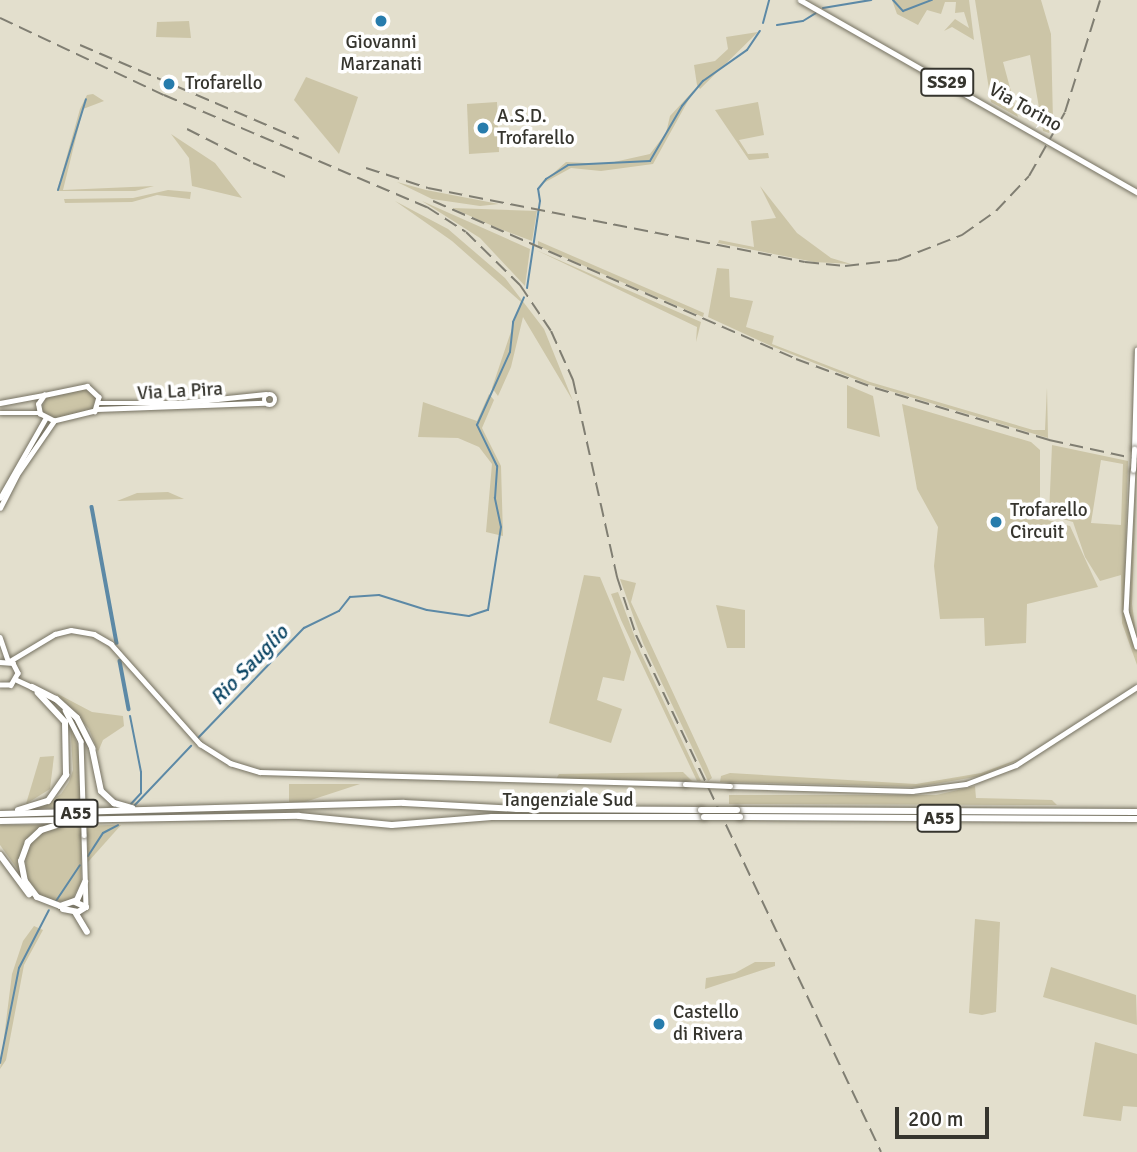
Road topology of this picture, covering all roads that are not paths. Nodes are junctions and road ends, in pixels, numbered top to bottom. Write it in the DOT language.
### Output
graph roads {
  1 [pos="800,0"];
  2 [pos="1124,181"];
  3 [pos="1137,182"];
  4 [pos="1137,192"];
  5 [pos="1137,350"];
  6 [pos="266,394"];
  7 [pos="44,395"];
  8 [pos="99,403"];
  9 [pos="264,403"];
  10 [pos="0,404"];
  11 [pos="97,409"];
  12 [pos="0,413"];
  13 [pos="39,413"];
  14 [pos="45,419"];
  15 [pos="54,421"];
  16 [pos="0,498"];
  17 [pos="0,508"];
  18 [pos="0,636"];
  19 [pos="1137,646"];
  20 [pos="25,655"];
  21 [pos="9,661"];
  22 [pos="0,662"];
  23 [pos="18,669"];
  24 [pos="17,680"];
  25 [pos="0,685"];
  26 [pos="32,687"];
  27 [pos="1136,688"];
  28 [pos="152,811"];
  29 [pos="1137,812"];
  30 [pos="0,814"];
  31 [pos="702,814"];
  32 [pos="738,814"];
  33 [pos="1137,819"];
  34 [pos="89,820"];
  35 [pos="0,821"];
  36 [pos="0,855"];
  37 [pos="85,882"];
  38 [pos="74,903"];
  39 [pos="86,907"];
  40 [pos="73,911"];
  41 [pos="87,932"];
  1 -- 2 [label="main road, Via Torino / SS29"];
  2 -- 3 [label="main road, Via Torino / SS29"];
  2 -- 4 [label="main road, Via Torino / SS29"];
  5 -- 19 [label="street, bridge"];
  6 -- 8 [label="street, Via La Pira"];
  6 -- 9 [label="street"];
  6 -- 9 [label="street"];
  7 -- 8 [label="street"];
  7 -- 10 [label="street"];
  7 -- 13 [label="street"];
  8 -- 11 [label="street"];
  9 -- 11 [label="street, Via La Pira"];
  11 -- 15 [label="street, Via La Pira"];
  12 -- 13 [label="street"];
  13 -- 14 [label="street"];
  14 -- 15 [label="street"];
  14 -- 16 [label="street"];
  15 -- 17 [label="street"];
  18 -- 21 [label="street"];
  20 -- 21 [label="street"];
  20 -- 23 [label="street"];
  20 -- 27 [label="street, bridge"];
  21 -- 22 [label="street"];
  21 -- 23 [label="street"];
  23 -- 24 [label="street"];
  24 -- 25 [label="street"];
  24 -- 26 [label="street"];
  26 -- 28 [label="highway"];
  26 -- 30 [label="highway"];
  26 -- 37 [label="street, bridge"];
  28 -- 30 [label="highway, Tangenziale Sud / A55"];
  28 -- 31 [label="highway, Tangenziale Sud / A55"];
  29 -- 32 [label="highway, Tangenziale Sud / A55"];
  31 -- 32 [label="highway, Tangenziale Sud / A55, bridge"];
  31 -- 34 [label="highway, Tangenziale Sud / A55"];
  32 -- 33 [label="highway, Tangenziale Sud / A55"];
  34 -- 35 [label="highway, Tangenziale Sud / A55"];
  34 -- 38 [label="highway"];
  36 -- 40 [label="highway"];
  37 -- 38 [label="highway"];
  37 -- 39 [label="street"];
  38 -- 39 [label="highway"];
  39 -- 40 [label="highway"];
  40 -- 41 [label="highway"];
}
